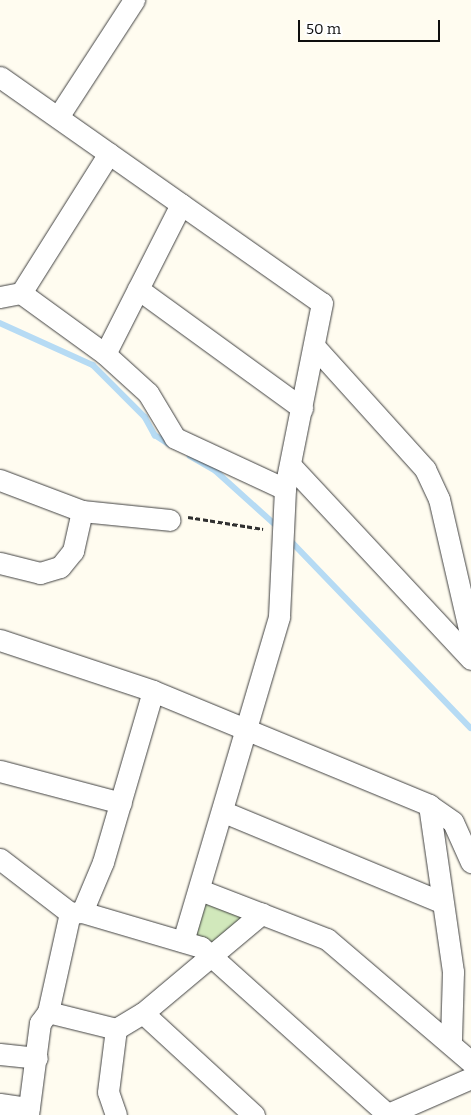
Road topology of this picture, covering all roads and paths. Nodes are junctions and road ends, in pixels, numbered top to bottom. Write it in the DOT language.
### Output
graph roads {
  1 [pos="134,0"];
  2 [pos="0,76"];
  3 [pos="58,117"];
  4 [pos="109,153"];
  5 [pos="181,204"];
  6 [pos="138,289"];
  7 [pos="21,293"];
  8 [pos="0,296"];
  9 [pos="314,346"];
  10 [pos="105,354"];
  11 [pos="302,408"];
  12 [pos="291,466"];
  13 [pos="0,480"];
  14 [pos="285,489"];
  15 [pos="82,511"];
  16 [pos="170,520"];
  17 [pos="283,533"];
  18 [pos="0,563"];
  19 [pos="471,638"];
  20 [pos="0,640"];
  21 [pos="471,659"];
  22 [pos="153,691"];
  23 [pos="246,728"];
  24 [pos="0,771"];
  25 [pos="121,803"];
  26 [pos="429,805"];
  27 [pos="224,812"];
  28 [pos="0,859"];
  29 [pos="471,862"];
  30 [pos="200,890"];
  31 [pos="442,902"];
  32 [pos="76,912"];
  33 [pos="262,914"];
  34 [pos="182,941"];
  35 [pos="210,957"];
  36 [pos="48,1012"];
  37 [pos="143,1013"];
  38 [pos="116,1030"];
  39 [pos="451,1041"];
  40 [pos="0,1054"];
  41 [pos="37,1058"];
  42 [pos="471,1062"];
  43 [pos="471,1078"];
  44 [pos="0,1104"];
  45 [pos="29,1111"];
  46 [pos="387,1114"];
  47 [pos="116,1115"];
  48 [pos="254,1115"];
  1 -- 3 [label="street"];
  2 -- 3 [label="street"];
  3 -- 4 [label="street"];
  4 -- 5 [label="street"];
  4 -- 7 [label="street"];
  5 -- 6 [label="street"];
  5 -- 9 [label="street"];
  6 -- 10 [label="street"];
  6 -- 11 [label="street"];
  7 -- 8 [label="street"];
  7 -- 10 [label="street"];
  9 -- 11 [label="street"];
  9 -- 19 [label="street"];
  10 -- 14 [label="street"];
  11 -- 12 [label="street"];
  12 -- 14 [label="street"];
  12 -- 21 [label="street"];
  13 -- 15 [label="street"];
  14 -- 17 [label="street"];
  15 -- 16 [label="street"];
  15 -- 18 [label="street"];
  16 -- 17 [label="path"];
  17 -- 23 [label="street"];
  20 -- 22 [label="street"];
  22 -- 23 [label="street"];
  22 -- 25 [label="street"];
  23 -- 26 [label="street"];
  23 -- 27 [label="street"];
  24 -- 25 [label="street"];
  25 -- 32 [label="street"];
  26 -- 29 [label="street"];
  26 -- 31 [label="street"];
  27 -- 30 [label="street"];
  27 -- 31 [label="street"];
  28 -- 32 [label="street"];
  30 -- 33 [label="street"];
  30 -- 34 [label="street"];
  31 -- 39 [label="street"];
  32 -- 34 [label="street"];
  32 -- 36 [label="street"];
  33 -- 35 [label="street"];
  33 -- 39 [label="street"];
  34 -- 35 [label="street"];
  35 -- 37 [label="street"];
  35 -- 46 [label="street"];
  36 -- 38 [label="street"];
  36 -- 41 [label="street"];
  37 -- 38 [label="street"];
  37 -- 48 [label="street"];
  38 -- 47 [label="street"];
  39 -- 42 [label="street"];
  40 -- 41 [label="street"];
  41 -- 45 [label="street"];
  43 -- 46 [label="street"];
  44 -- 45 [label="street"];
}
